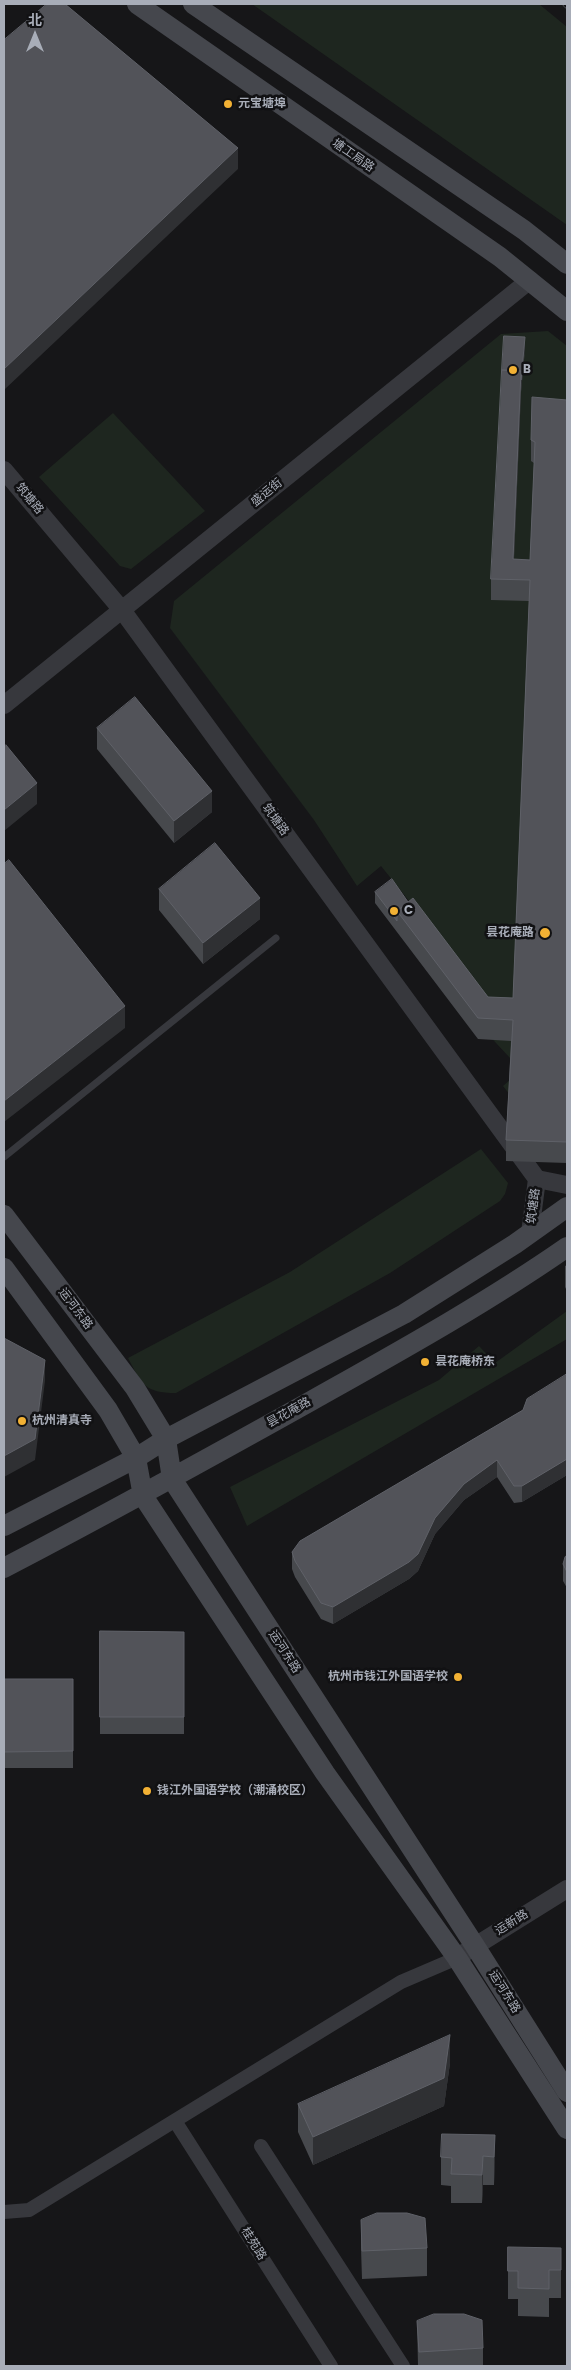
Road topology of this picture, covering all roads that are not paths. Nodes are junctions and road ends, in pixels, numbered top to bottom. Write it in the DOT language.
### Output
graph roads {
  1 [pos="136,4"];
  2 [pos="193,4"];
  3 [pos="567,264"];
  4 [pos="530,280"];
  5 [pos="567,311"];
  6 [pos="4,470"];
  7 [pos="122,610"];
  8 [pos="4,705"];
  9 [pos="276,938"];
  10 [pos="4,1157"];
  11 [pos="537,1179"];
  12 [pos="567,1185"];
  13 [pos="567,1206"];
  14 [pos="4,1215"];
  15 [pos="530,1233"];
  16 [pos="567,1247"];
  17 [pos="4,1268"];
  18 [pos="166,1439"];
  19 [pos="136,1458"];
  20 [pos="172,1479"];
  21 [pos="143,1496"];
  22 [pos="4,1526"];
  23 [pos="4,1568"];
  24 [pos="567,1889"];
  25 [pos="475,1946"];
  26 [pos="456,1958"];
  27 [pos="567,2092"];
  28 [pos="175,2121"];
  29 [pos="567,2129"];
  30 [pos="261,2146"];
  31 [pos="4,2212"];
  32 [pos="331,2366"];
  33 [pos="403,2366"];
  1 -- 4 [label="main road, 塘工局路"];
  2 -- 3 [label="main road"];
  4 -- 5 [label="main road, 塘工局路"];
  4 -- 7 [label="street, 盛运街"];
  6 -- 7 [label="street, 筑塘路"];
  7 -- 8 [label="street, 盛运街"];
  7 -- 11 [label="street, 筑塘路"];
  9 -- 10 [label="lane"];
  11 -- 12 [label="street, 筑塘路"];
  11 -- 15 [label="street, 筑塘路"];
  13 -- 15 [label="main road"];
  14 -- 18 [label="main road, 运河东路"];
  15 -- 18 [label="main road"];
  16 -- 20 [label="main road, 昙花庵路"];
  17 -- 19 [label="main road, 运河东路"];
  18 -- 19 [label="main road"];
  18 -- 20 [label="main road, 运河东路"];
  19 -- 21 [label="main road, 运河东路"];
  19 -- 22 [label="main road"];
  20 -- 21 [label="main road, 昙花庵路"];
  20 -- 25 [label="main road, 运河东路"];
  21 -- 23 [label="main road, 昙花庵路"];
  21 -- 26 [label="main road, 运河东路"];
  24 -- 25 [label="street, 运新路"];
  25 -- 26 [label="street, 运新路"];
  25 -- 27 [label="main road, 运河东路"];
  26 -- 28 [label="street"];
  26 -- 29 [label="main road, 运河东路"];
  28 -- 31 [label="street"];
  28 -- 32 [label="street, 桂苑路"];
  30 -- 33 [label="street"];
}
